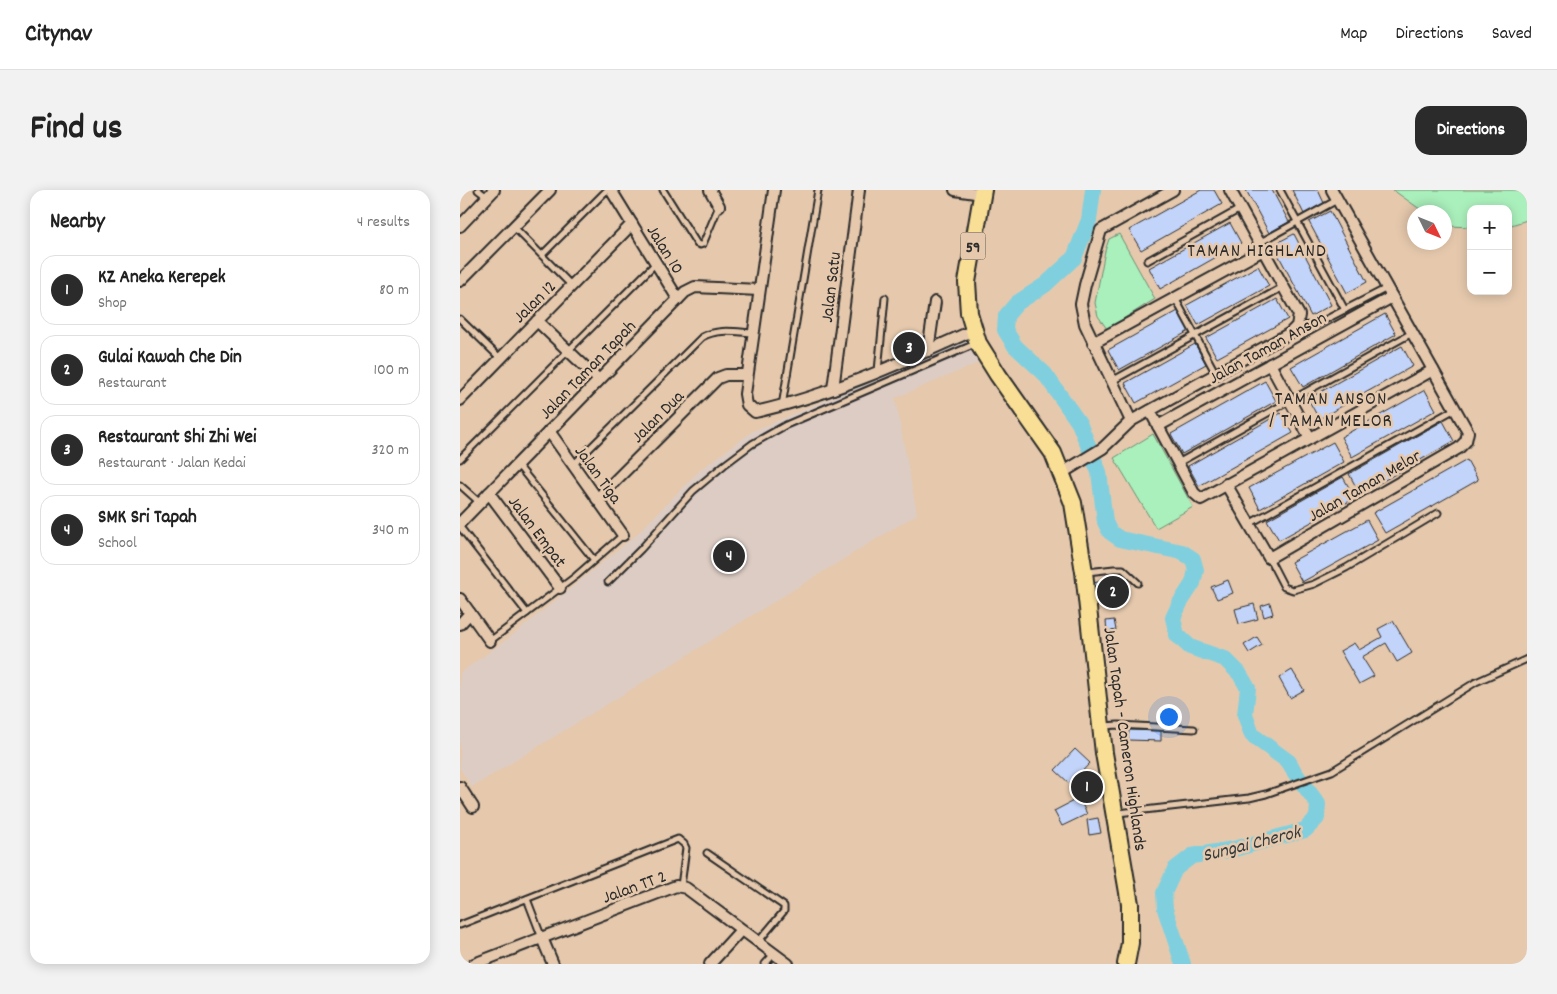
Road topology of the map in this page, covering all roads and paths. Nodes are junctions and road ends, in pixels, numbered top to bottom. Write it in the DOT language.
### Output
graph roads {
  1 [pos="478,190"];
  2 [pos="550,190"];
  3 [pos="609,190"];
  4 [pos="664,190"];
  5 [pos="710,190"];
  6 [pos="774,190"];
  7 [pos="818,190"];
  8 [pos="859,190"];
  9 [pos="957,190"];
  10 [pos="1173,190"];
  11 [pos="1230,190"];
  12 [pos="1280,190"];
  13 [pos="1332,190"];
  14 [pos="982,192"];
  15 [pos="490,194"];
  16 [pos="1337,200"];
  17 [pos="719,206"];
  18 [pos="1241,209"];
  19 [pos="1297,222"];
  20 [pos="632,224"];
  21 [pos="460,226"];
  22 [pos="513,226"];
  23 [pos="1261,246"];
  24 [pos="542,255"];
  25 [pos="1147,261"];
  26 [pos="656,263"];
  27 [pos="460,281"];
  28 [pos="572,286"];
  29 [pos="1283,287"];
  30 [pos="759,290"];
  31 [pos="1390,292"];
  32 [pos="886,298"];
  33 [pos="1175,298"];
  34 [pos="678,299"];
  35 [pos="936,302"];
  36 [pos="1345,310"];
  37 [pos="460,319"];
  38 [pos="537,321"];
  39 [pos="1297,326"];
  40 [pos="753,333"];
  41 [pos="1412,333"];
  42 [pos="1196,336"];
  43 [pos="976,337"];
  44 [pos="1093,343"];
  45 [pos="568,350"];
  46 [pos="928,351"];
  47 [pos="500,358"];
  48 [pos="1270,364"];
  49 [pos="1433,370"];
  50 [pos="878,372"];
  51 [pos="1216,374"];
  52 [pos="747,375"];
  53 [pos="599,380"];
  54 [pos="1112,381"];
  55 [pos="833,389"];
  56 [pos="460,400"];
  57 [pos="1290,401"];
  58 [pos="782,406"];
  59 [pos="1455,409"];
  60 [pos="1150,411"];
  61 [pos="1131,421"];
  62 [pos="1158,426"];
  63 [pos="549,432"];
  64 [pos="1310,438"];
  65 [pos="460,459"];
  66 [pos="1178,463"];
  67 [pos="517,464"];
  68 [pos="573,465"];
  69 [pos="1062,473"];
  70 [pos="460,484"];
  71 [pos="1226,484"];
  72 [pos="489,493"];
  73 [pos="597,499"];
  74 [pos="479,502"];
  75 [pos="1438,513"];
  76 [pos="460,522"];
  77 [pos="1249,524"];
  78 [pos="460,526"];
  79 [pos="623,535"];
  80 [pos="1269,558"];
  81 [pos="594,560"];
  82 [pos="1084,572"];
  83 [pos="608,582"];
  84 [pos="1138,583"];
  85 [pos="560,588"];
  86 [pos="460,599"];
  87 [pos="470,613"];
  88 [pos="527,613"];
  89 [pos="460,624"];
  90 [pos="490,641"];
  91 [pos="1527,660"];
  92 [pos="1101,726"];
  93 [pos="1194,729"];
  94 [pos="460,787"];
  95 [pos="473,807"];
  96 [pos="1114,813"];
  97 [pos="707,854"];
  98 [pos="681,886"];
  99 [pos="527,899"];
  100 [pos="460,925"];
  101 [pos="741,930"];
  102 [pos="542,938"];
  103 [pos="758,942"];
  104 [pos="774,954"];
  105 [pos="487,962"];
  106 [pos="474,964"];
  107 [pos="553,964"];
  108 [pos="710,964"];
  109 [pos="765,964"];
  110 [pos="788,964"];
  111 [pos="1126,964"];
  1 -- 15 [label="lane"];
  2 -- 22 [label="street"];
  3 -- 20 [label="street, Jalan 10"];
  3 -- 24 [label="lane"];
  4 -- 17 [label="lane"];
  5 -- 17 [label="street"];
  6 -- 30 [label="street"];
  7 -- 58 [label="lane"];
  8 -- 55 [label="street, Jalan Satu"];
  9 -- 14 [label="street"];
  10 -- 44 [label="street"];
  11 -- 18 [label="street"];
  12 -- 19 [label="lane"];
  13 -- 16 [label="street"];
  14 -- 43 [label="main road, Jalan Tapah - Cameron Highlands / 59"];
  15 -- 21 [label="street"];
  16 -- 19 [label="lane"];
  16 -- 31 [label="street"];
  18 -- 23 [label="street"];
  18 -- 25 [label="lane"];
  19 -- 23 [label="lane"];
  19 -- 36 [label="lane"];
  20 -- 26 [label="street, Jalan 10"];
  20 -- 28 [label="street, Jalan 12"];
  22 -- 24 [label="lane"];
  22 -- 27 [label="street"];
  23 -- 29 [label="street"];
  23 -- 33 [label="street"];
  24 -- 28 [label="lane"];
  26 -- 34 [label="street, Jalan 10"];
  26 -- 45 [label="lane"];
  28 -- 38 [label="street, Jalan 12"];
  29 -- 39 [label="street"];
  29 -- 42 [label="lane"];
  30 -- 34 [label="street, Jalan Taman Tapah"];
  30 -- 40 [label="street"];
  31 -- 36 [label="lane"];
  31 -- 41 [label="street"];
  31 -- 48 [label="street, Jalan Taman Anson"];
  32 -- 50 [label="lane"];
  33 -- 42 [label="lane"];
  33 -- 44 [label="street"];
  34 -- 53 [label="street, Jalan Taman Tapah"];
  35 -- 46 [label="street"];
  36 -- 39 [label="lane"];
  37 -- 47 [label="lane"];
  38 -- 45 [label="street"];
  38 -- 47 [label="street, Jalan 12"];
  39 -- 51 [label="street"];
  40 -- 52 [label="street"];
  40 -- 68 [label="lane"];
  41 -- 49 [label="street"];
  41 -- 57 [label="lane"];
  42 -- 51 [label="lane"];
  42 -- 54 [label="lane"];
  43 -- 46 [label="street"];
  43 -- 69 [label="main road, Jalan Tapah - Cameron Highlands / 59"];
  43 -- 83 [label="lane"];
  44 -- 54 [label="street"];
  45 -- 53 [label="street"];
  45 -- 65 [label="lane"];
  46 -- 50 [label="street"];
  47 -- 56 [label="street, Jalan 12"];
  48 -- 57 [label="street"];
  48 -- 62 [label="street, Jalan Taman Anson"];
  49 -- 59 [label="street"];
  49 -- 64 [label="street"];
  50 -- 55 [label="street"];
  51 -- 60 [label="street"];
  52 -- 58 [label="street"];
  52 -- 73 [label="street, Jalan Dua"];
  53 -- 63 [label="street, Jalan Taman Tapah"];
  54 -- 61 [label="street"];
  55 -- 58 [label="street"];
  57 -- 64 [label="street"];
  57 -- 66 [label="lane"];
  59 -- 77 [label="lane"];
  59 -- 80 [label="street, Jalan Taman Melor"];
  60 -- 61 [label="street"];
  60 -- 62 [label="street"];
  61 -- 69 [label="street"];
  62 -- 66 [label="street"];
  63 -- 67 [label="street, Jalan Taman Tapah"];
  63 -- 68 [label="street, Jalan Tiga"];
  64 -- 71 [label="street"];
  66 -- 71 [label="street"];
  67 -- 72 [label="street, Jalan Taman Tapah"];
  67 -- 81 [label="lane"];
  68 -- 73 [label="street, Jalan Tiga"];
  69 -- 82 [label="main road, Jalan Tapah - Cameron Highlands / 59"];
  70 -- 74 [label="lane"];
  71 -- 77 [label="street"];
  72 -- 74 [label="street, Jalan Taman Tapah"];
  72 -- 85 [label="street, Jalan Empat"];
  73 -- 79 [label="street, Jalan Tiga"];
  74 -- 76 [label="street, Jalan Taman Tapah"];
  75 -- 80 [label="lane"];
  77 -- 80 [label="street"];
  78 -- 88 [label="lane"];
  79 -- 81 [label="lane"];
  81 -- 85 [label="lane"];
  82 -- 84 [label="lane"];
  82 -- 92 [label="main road, Jalan Tapah - Cameron Highlands / 59"];
  85 -- 88 [label="lane"];
  86 -- 87 [label="street"];
  87 -- 89 [label="street"];
  87 -- 90 [label="street"];
  88 -- 90 [label="lane"];
  91 -- 96 [label="lane"];
  92 -- 93 [label="lane"];
  92 -- 96 [label="main road, Jalan Tapah - Cameron Highlands / 59"];
  94 -- 95 [label="street"];
  96 -- 111 [label="main road, Jalan Tapah - Cameron Highlands / 59"];
  97 -- 103 [label="lane"];
  98 -- 99 [label="lane"];
  98 -- 101 [label="street, Jalan TT 2"];
  98 -- 102 [label="street, Jalan TT 2"];
  99 -- 100 [label="lane"];
  99 -- 102 [label="lane"];
  101 -- 103 [label="street, Jalan TT 2"];
  101 -- 108 [label="street"];
  102 -- 105 [label="street, Jalan TT 2"];
  102 -- 107 [label="street"];
  103 -- 104 [label="street, Jalan TT 2"];
  104 -- 109 [label="lane"];
  104 -- 110 [label="street, Jalan TT 2"];
  105 -- 106 [label="street, Jalan TT 2"];
}
